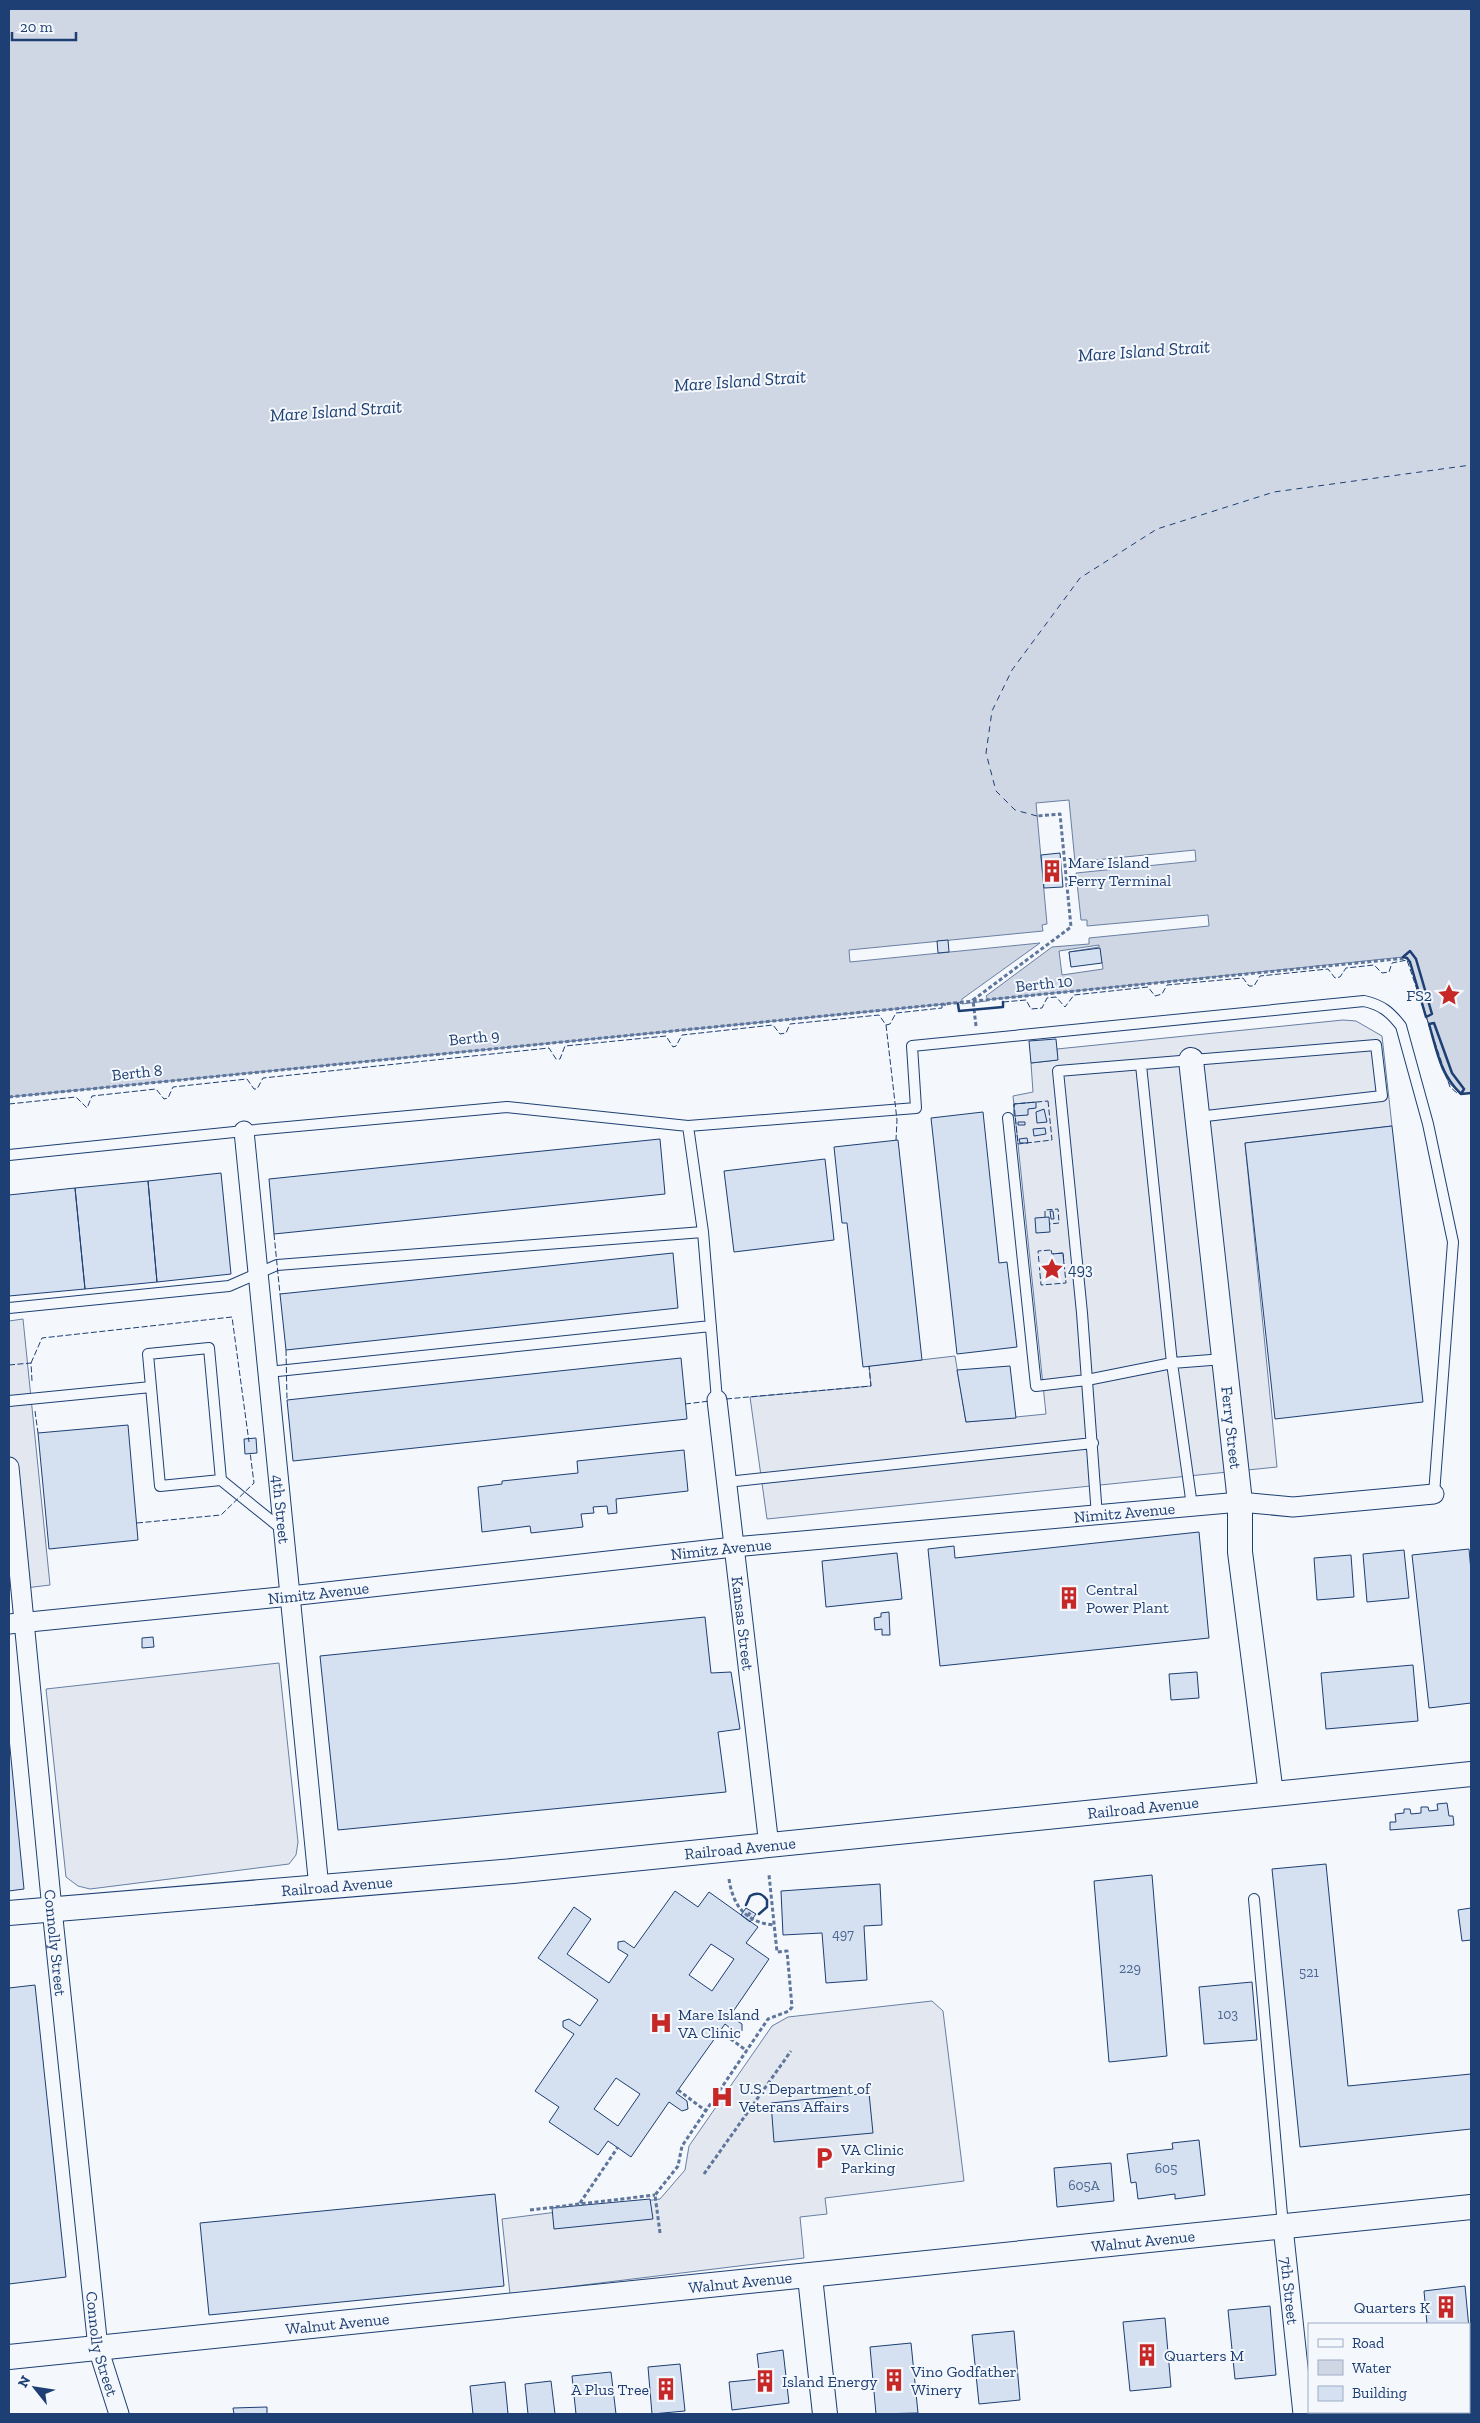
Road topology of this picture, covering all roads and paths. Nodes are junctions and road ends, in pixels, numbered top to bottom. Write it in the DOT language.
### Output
graph roads {
  1 [pos="1037,816"];
  2 [pos="1407,958"];
  3 [pos="973,1002"];
  4 [pos="974,1010"];
  5 [pos="683,1028"];
  6 [pos="1191,1060"];
  7 [pos="1141,1065"];
  8 [pos="267,1071"];
  9 [pos="9,1097"];
  10 [pos="1197,1117"];
  11 [pos="1008,1118"];
  12 [pos="688,1126"];
  13 [pos="244,1130"];
  14 [pos="9,1155"];
  15 [pos="703,1232"];
  16 [pos="256,1274"];
  17 [pos="9,1308"];
  18 [pos="711,1326"];
  19 [pos="1224,1359"];
  20 [pos="1172,1363"];
  21 [pos="268,1372"];
  22 [pos="1087,1380"];
  23 [pos="151,1387"];
  24 [pos="717,1400"];
  25 [pos="9,1402"];
  26 [pos="1093,1443"];
  27 [pos="9,1467"];
  28 [pos="221,1480"];
  29 [pos="726,1482"];
  30 [pos="1434,1494"];
  31 [pos="1240,1502"];
  32 [pos="1192,1506"];
  33 [pos="1097,1516"];
  34 [pos="283,1530"];
  35 [pos="734,1548"];
  36 [pos="290,1596"];
  37 [pos="16,1623"];
  38 [pos="1471,1774"];
  39 [pos="1271,1794"];
  40 [pos="769,1846"];
  41 [pos="770,1875"];
  42 [pos="729,1879"];
  43 [pos="319,1888"];
  44 [pos="1254,1899"];
  45 [pos="52,1909"];
  46 [pos="751,1911"];
  47 [pos="9,1913"];
  48 [pos="748,1916"];
  49 [pos="775,1924"];
  50 [pos="720,2031"];
  51 [pos="747,2051"];
  52 [pos="791,2051"];
  53 [pos="678,2090"];
  54 [pos="706,2111"];
  55 [pos="618,2147"];
  56 [pos="704,2174"];
  57 [pos="655,2195"];
  58 [pos="579,2204"];
  59 [pos="1471,2207"];
  60 [pos="530,2210"];
  61 [pos="1283,2227"];
  62 [pos="660,2233"];
  63 [pos="810,2276"];
  64 [pos="98,2348"];
  65 [pos="9,2357"];
  66 [pos="119,2414"];
  67 [pos="825,2414"];
  68 [pos="1302,2414"];
  1 -- 3 [label="path"];
  2 -- 3 [label="path, Berth 10"];
  3 -- 4 [label="path"];
  3 -- 5 [label="path, Berth 10"];
  5 -- 8 [label="path, Berth 9"];
  6 -- 7 [label="lane"];
  6 -- 10 [label="street, Ferry Street"];
  6 -- 10 [label="lane"];
  7 -- 20 [label="lane"];
  7 -- 22 [label="lane"];
  8 -- 9 [label="path, Berth 8"];
  10 -- 19 [label="street, Ferry Street"];
  11 -- 22 [label="lane"];
  12 -- 13 [label="lane"];
  12 -- 15 [label="lane"];
  12 -- 30 [label="lane"];
  13 -- 14 [label="lane"];
  13 -- 16 [label="street, 4th Street"];
  15 -- 16 [label="lane"];
  15 -- 18 [label="lane"];
  16 -- 17 [label="lane"];
  16 -- 21 [label="street, 4th Street"];
  18 -- 21 [label="lane"];
  18 -- 24 [label="lane"];
  19 -- 20 [label="lane"];
  19 -- 31 [label="street, Ferry Street"];
  20 -- 22 [label="lane"];
  20 -- 32 [label="lane"];
  21 -- 34 [label="street, 4th Street"];
  22 -- 26 [label="lane"];
  23 -- 25 [label="lane"];
  23 -- 28 [label="lane"];
  23 -- 28 [label="lane"];
  24 -- 29 [label="street, Kansas Street"];
  26 -- 29 [label="lane"];
  26 -- 33 [label="lane"];
  27 -- 37 [label="street, Connolly Street"];
  28 -- 34 [label="lane"];
  29 -- 35 [label="street, Kansas Street"];
  30 -- 31 [label="street, Nimitz Avenue"];
  31 -- 32 [label="street, Nimitz Avenue"];
  31 -- 39 [label="street, Ferry Street"];
  32 -- 33 [label="street, Nimitz Avenue"];
  33 -- 35 [label="street, Nimitz Avenue"];
  34 -- 36 [label="street, 4th Street"];
  35 -- 36 [label="street, Nimitz Avenue"];
  35 -- 40 [label="street, Kansas Street"];
  36 -- 37 [label="street, Nimitz Avenue"];
  36 -- 43 [label="street, 4th Street"];
  37 -- 45 [label="street, Connolly Street"];
  38 -- 39 [label="street, Railroad Avenue"];
  39 -- 40 [label="street, Railroad Avenue"];
  40 -- 43 [label="street, Railroad Avenue"];
  41 -- 49 [label="path"];
  42 -- 48 [label="path"];
  43 -- 45 [label="street, Railroad Avenue"];
  44 -- 61 [label="lane"];
  45 -- 47 [label="street, Railroad Avenue"];
  45 -- 64 [label="street, Connolly Street"];
  46 -- 48 [label="path"];
  48 -- 49 [label="path"];
  49 -- 51 [label="path"];
  50 -- 51 [label="path"];
  51 -- 54 [label="path"];
  52 -- 56 [label="path"];
  53 -- 54 [label="path"];
  54 -- 57 [label="path"];
  55 -- 58 [label="path"];
  57 -- 58 [label="path"];
  57 -- 62 [label="path"];
  58 -- 60 [label="path"];
  59 -- 61 [label="street, Walnut Avenue"];
  61 -- 63 [label="street, Walnut Avenue"];
  61 -- 68 [label="street, 7th Street"];
  63 -- 64 [label="street, Walnut Avenue"];
  63 -- 67 [label="street"];
  64 -- 65 [label="street, Walnut Avenue"];
  64 -- 66 [label="street, Connolly Street"];
}
